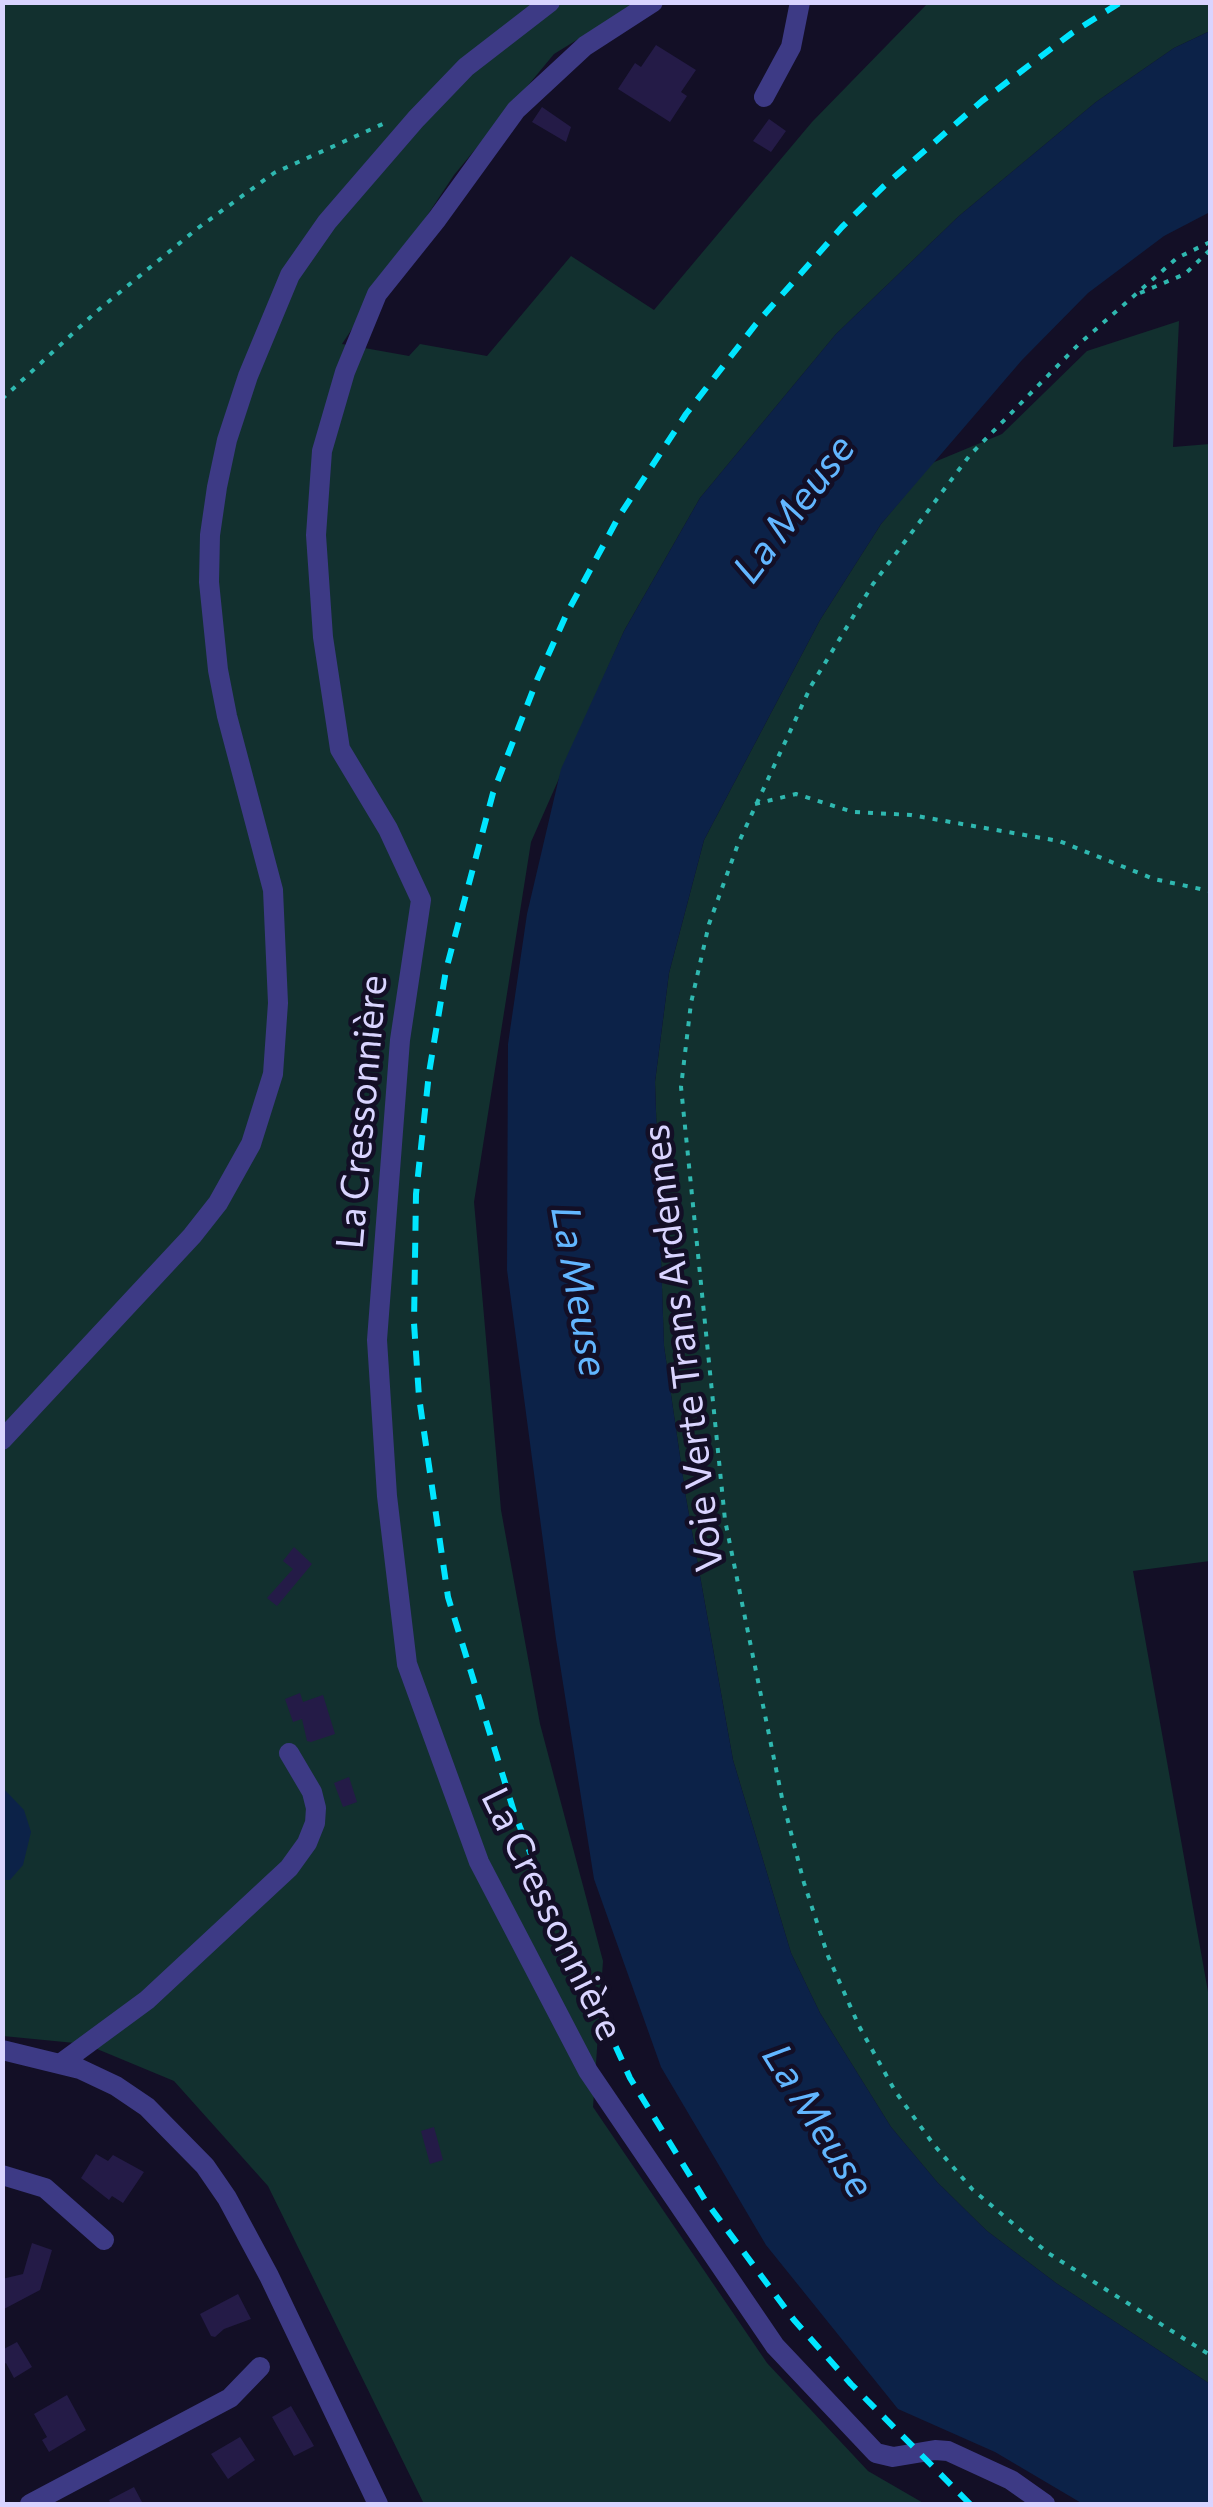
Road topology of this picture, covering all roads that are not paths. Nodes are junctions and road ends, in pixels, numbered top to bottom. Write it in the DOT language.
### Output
graph roads {
  1 [pos="550,2"];
  2 [pos="653,2"];
  3 [pos="800,2"];
  4 [pos="764,97"];
  5 [pos="2,1440"];
  6 [pos="289,1753"];
  7 [pos="2,2050"];
  8 [pos="60,2064"];
  9 [pos="2,2175"];
  10 [pos="104,2240"];
  11 [pos="260,2367"];
  12 [pos="30,2504"];
  13 [pos="378,2504"];
  14 [pos="1045,2504"];
  1 -- 5 [label="street"];
  2 -- 14 [label="street, La Cressonnière"];
  3 -- 4 [label="street"];
  6 -- 8 [label="street"];
  7 -- 8 [label="street"];
  8 -- 13 [label="street"];
  9 -- 10 [label="street"];
  11 -- 12 [label="street"];
}
